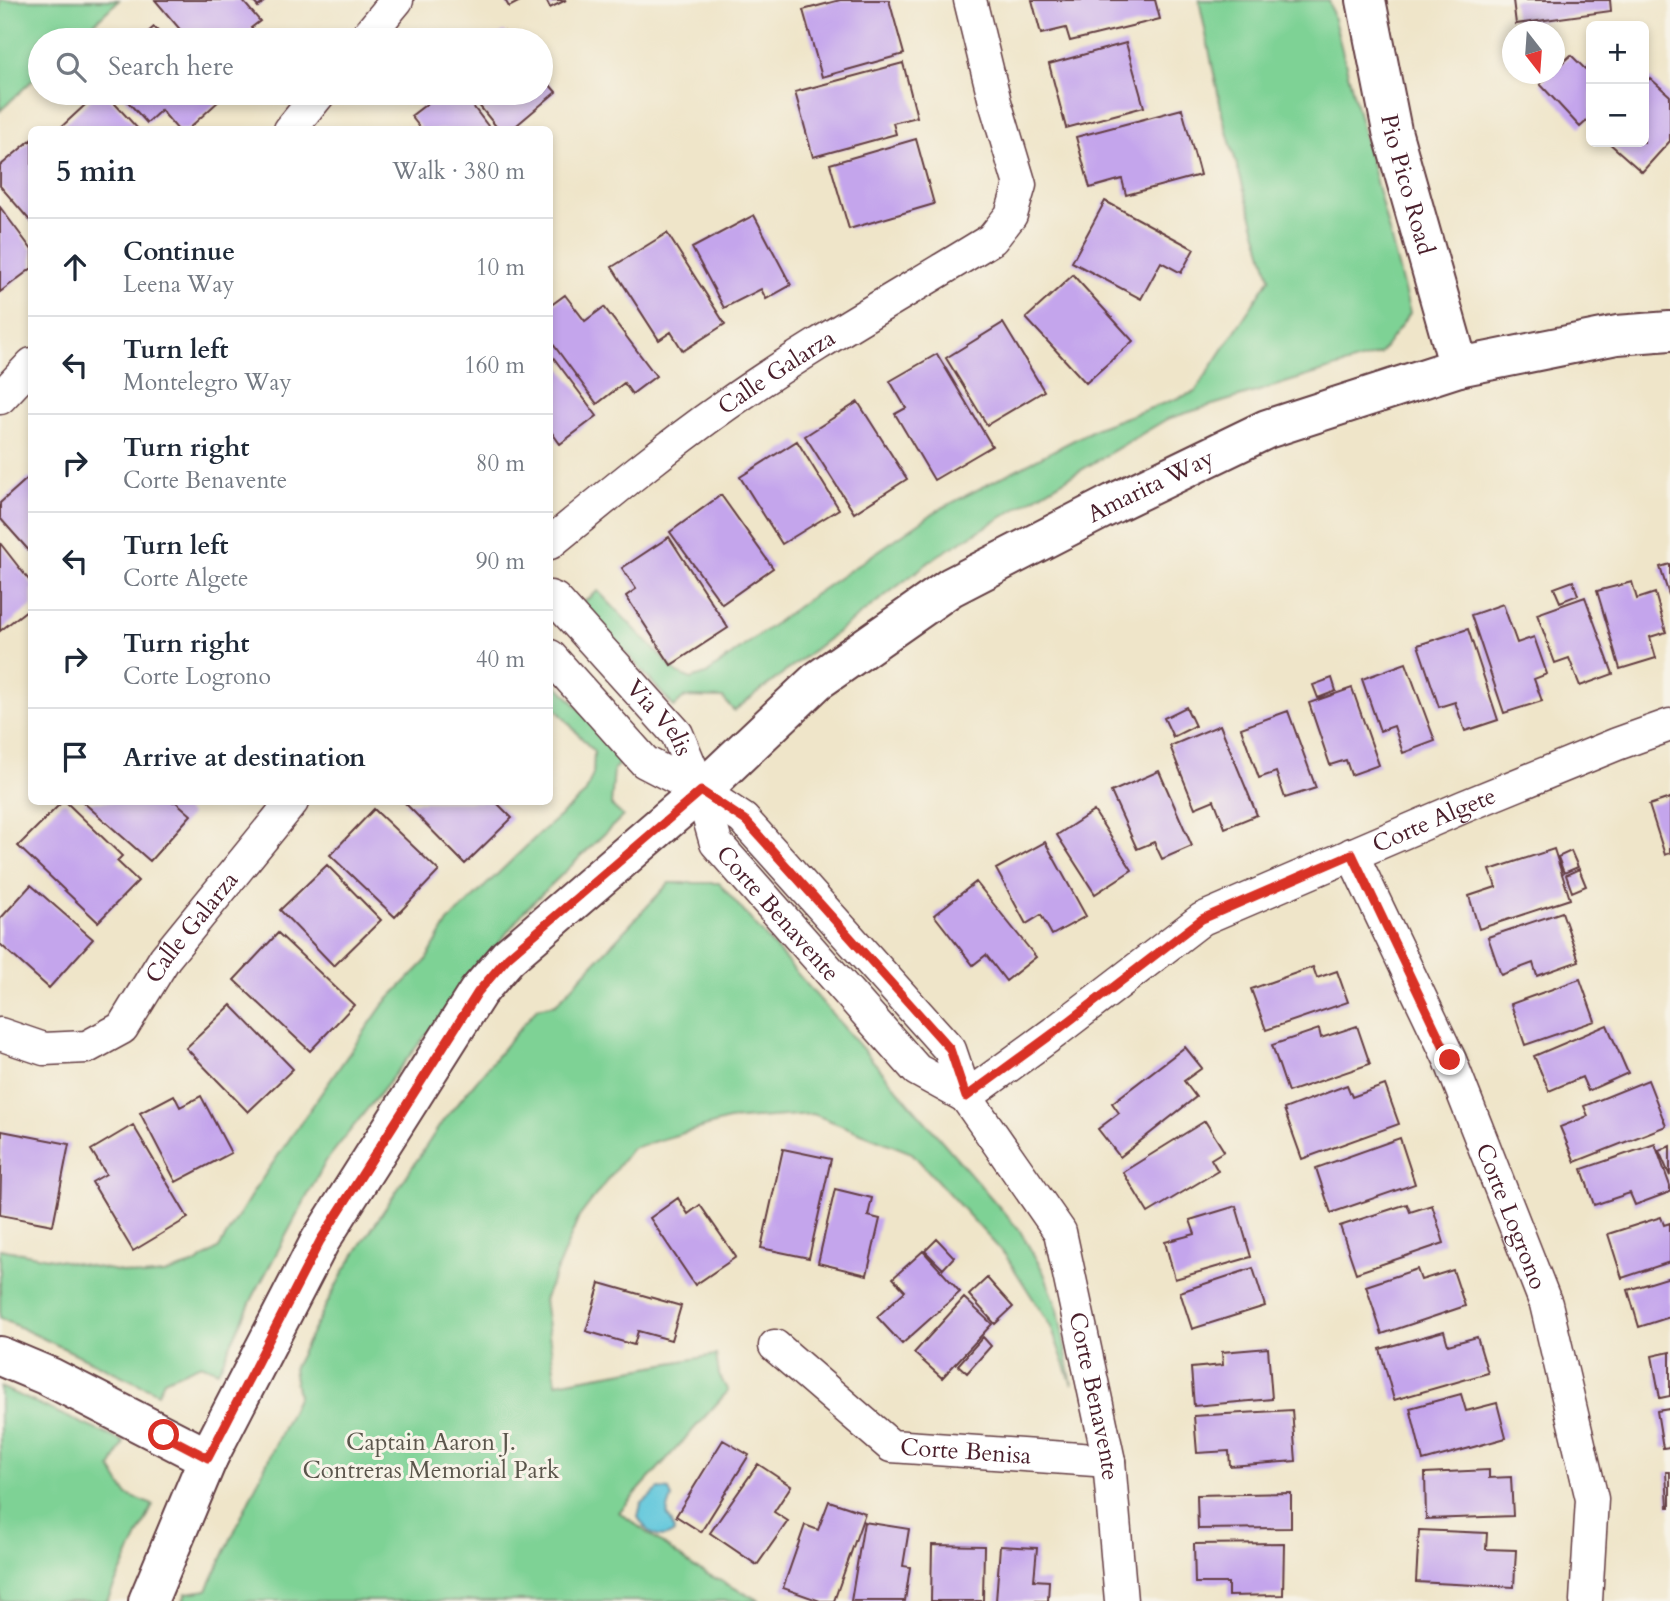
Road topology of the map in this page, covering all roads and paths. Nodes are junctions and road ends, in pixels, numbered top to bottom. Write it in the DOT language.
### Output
graph roads {
  1 [pos="397,0"];
  2 [pos="970,0"];
  3 [pos="1366,0"];
  4 [pos="374,28"];
  5 [pos="310,105"];
  6 [pos="293,126"];
  7 [pos="1670,331"];
  8 [pos="28,368"];
  9 [pos="1459,368"];
  10 [pos="0,398"];
  11 [pos="553,541"];
  12 [pos="553,598"];
  13 [pos="553,659"];
  14 [pos="1670,725"];
  15 [pos="701,791"];
  16 [pos="290,805"];
  17 [pos="1352,854"];
  18 [pos="0,1034"];
  19 [pos="966,1097"];
  20 [pos="775,1346"];
  21 [pos="0,1356"];
  22 [pos="208,1458"];
  23 [pos="1109,1461"];
  24 [pos="148,1601"];
  25 [pos="1121,1601"];
  26 [pos="1586,1601"];
  1 -- 4 [label="street"];
  2 -- 11 [label="street, Calle Galarza"];
  3 -- 9 [label="street, Pio Pico Road"];
  5 -- 6 [label="street"];
  7 -- 9 [label="street, Amarita Way"];
  8 -- 10 [label="street"];
  9 -- 15 [label="street, Amarita Way"];
  12 -- 15 [label="street, Via Velis"];
  13 -- 15 [label="street, Via Velis"];
  14 -- 17 [label="street, Corte Algete"];
  15 -- 19 [label="street, Corte Benavente"];
  15 -- 22 [label="street, Amarita Way"];
  16 -- 18 [label="street, Calle Galarza"];
  17 -- 19 [label="street, Corte Algete"];
  17 -- 26 [label="street, Corte Logrono"];
  19 -- 23 [label="street, Corte Benavente"];
  20 -- 23 [label="street, Corte Benisa"];
  21 -- 22 [label="street"];
  22 -- 24 [label="street, Amarita Way"];
  23 -- 25 [label="street, Corte Benavente"];
}
